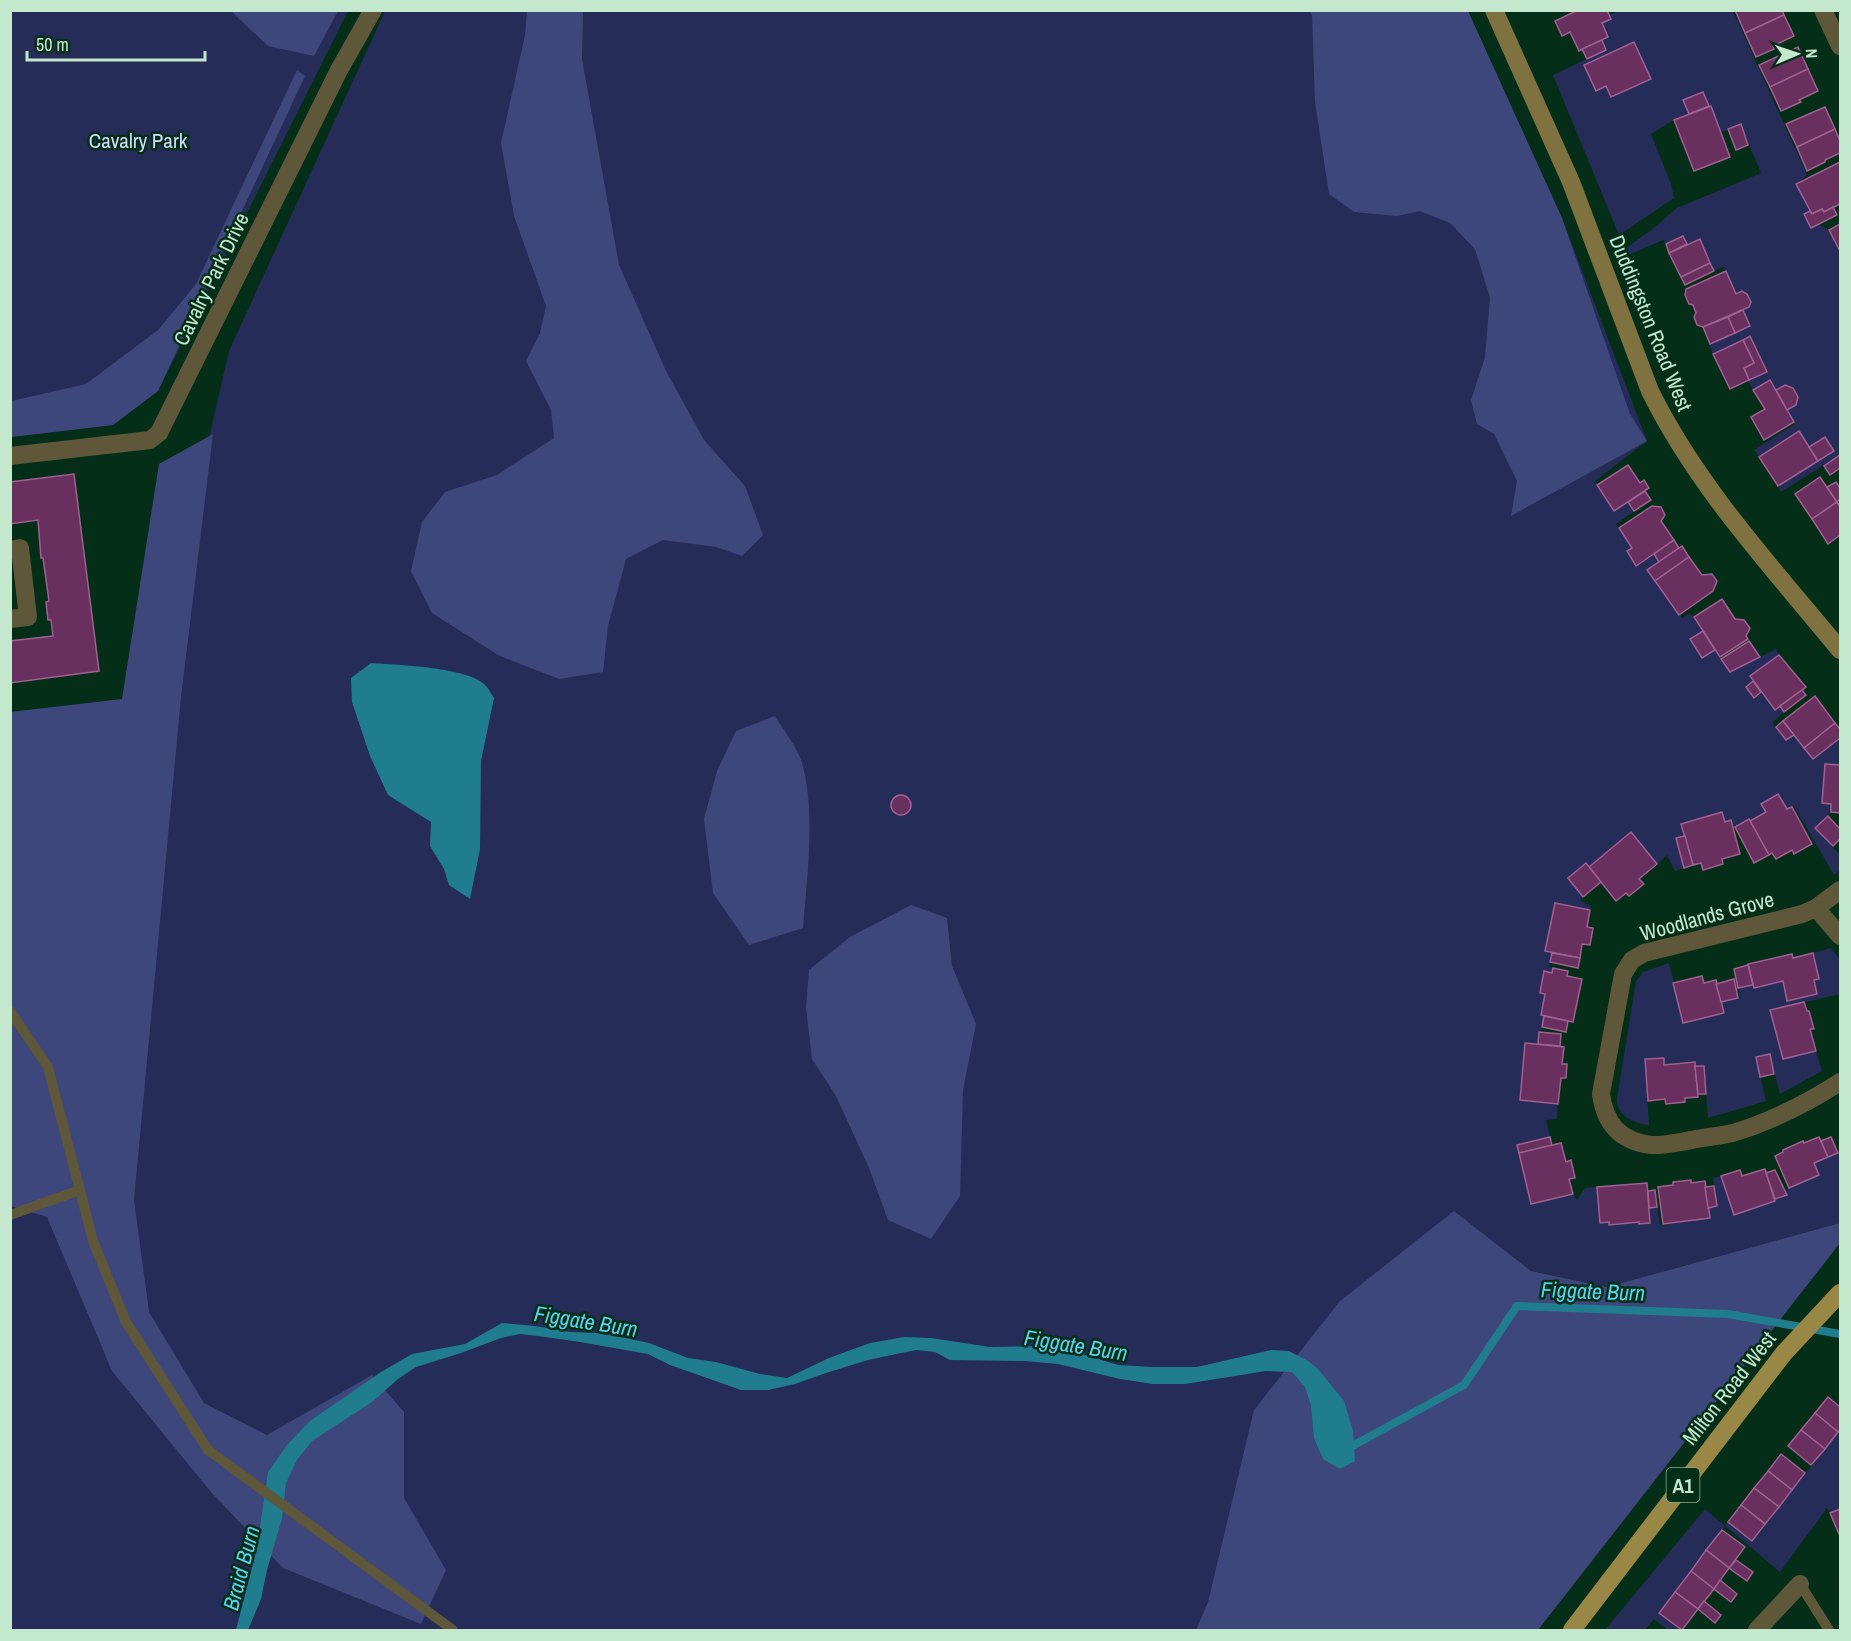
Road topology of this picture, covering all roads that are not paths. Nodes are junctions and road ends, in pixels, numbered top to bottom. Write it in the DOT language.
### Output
graph roads {
  1 [pos="373,10"];
  2 [pos="1494,10"];
  3 [pos="1823,10"];
  4 [pos="1840,46"];
  5 [pos="10,456"];
  6 [pos="10,550"];
  7 [pos="10,620"];
  8 [pos="1840,650"];
  9 [pos="1840,890"];
  10 [pos="1816,908"];
  11 [pos="1840,936"];
  12 [pos="10,1011"];
  13 [pos="1840,1082"];
  14 [pos="80,1190"];
  15 [pos="10,1215"];
  16 [pos="1840,1293"];
  17 [pos="1800,1584"];
  18 [pos="453,1630"];
  19 [pos="1572,1630"];
  20 [pos="1757,1630"];
  21 [pos="1829,1630"];
  1 -- 5 [label="street, Cavalry Park Drive"];
  2 -- 8 [label="street, Duddingston Road West"];
  3 -- 4 [label="street"];
  6 -- 7 [label="street"];
  9 -- 10 [label="street, Woodlands Grove"];
  10 -- 11 [label="street"];
  10 -- 13 [label="street, Woodlands Grove"];
  12 -- 14 [label="lane"];
  14 -- 15 [label="lane"];
  14 -- 18 [label="lane"];
  16 -- 19 [label="main road, Milton Road West / A1"];
  17 -- 20 [label="street"];
  17 -- 21 [label="lane"];
}
